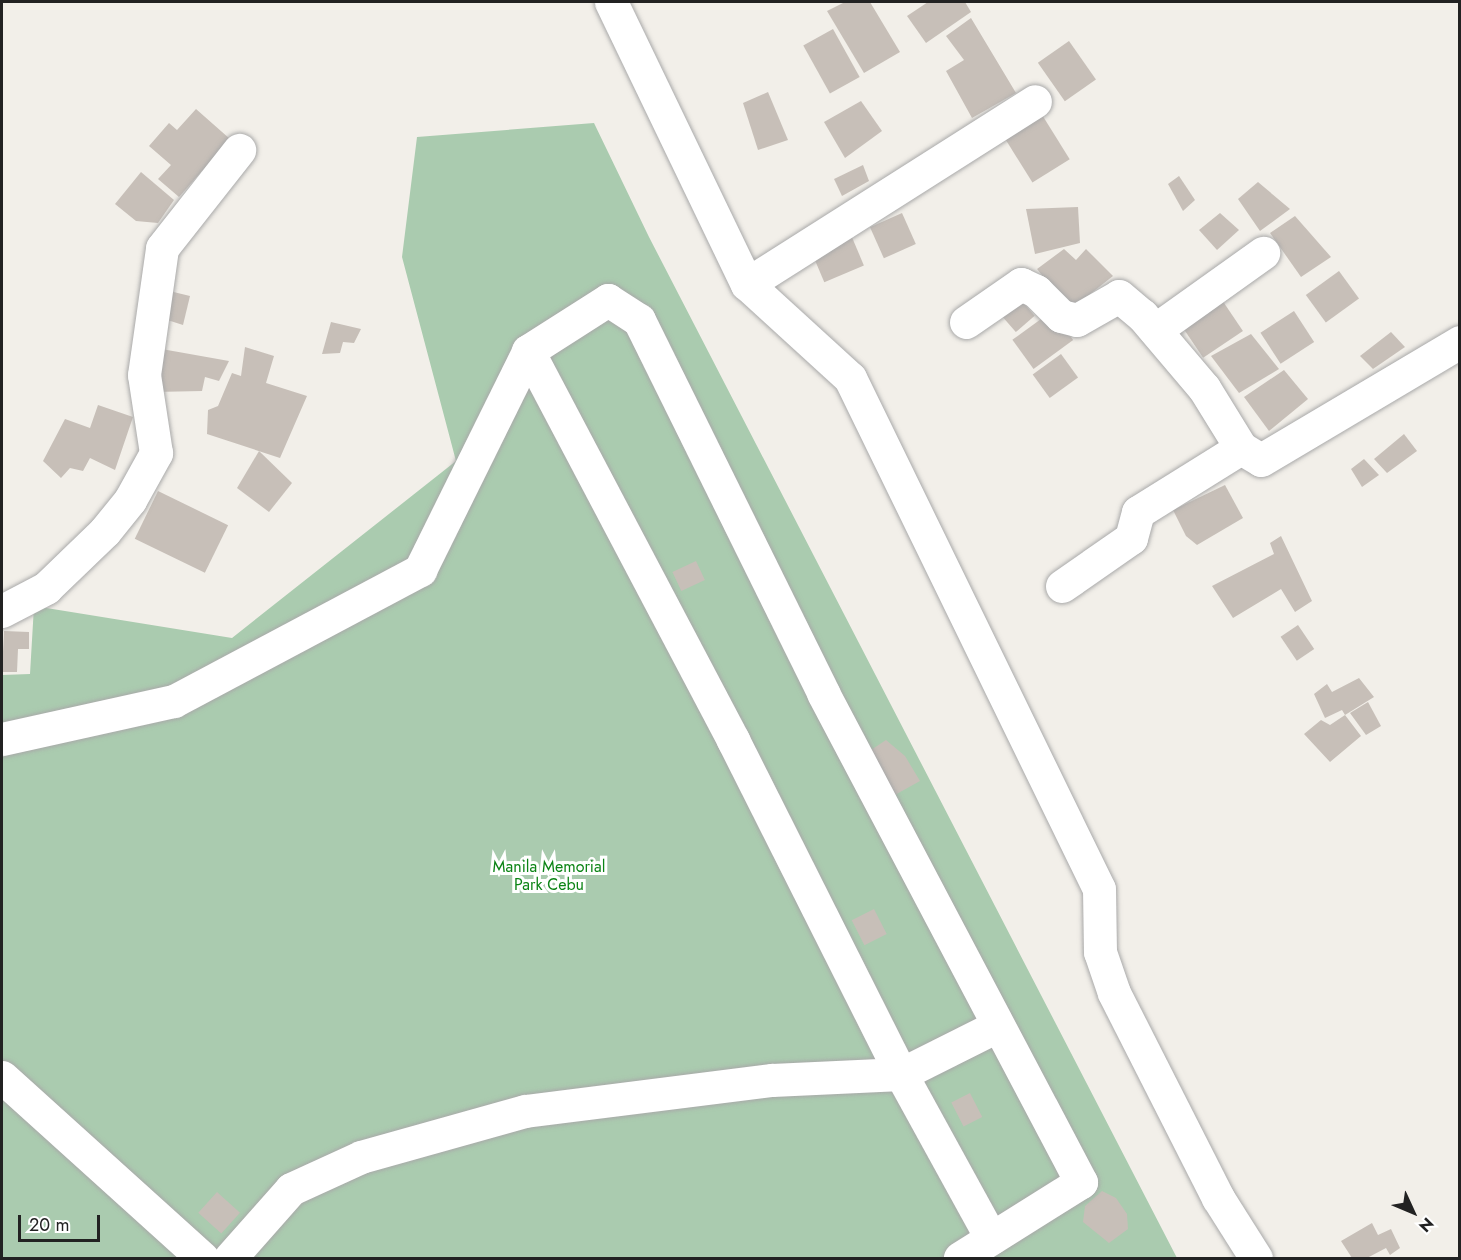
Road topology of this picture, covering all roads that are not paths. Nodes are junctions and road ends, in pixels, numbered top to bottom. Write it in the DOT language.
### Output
graph roads {
  1 [pos="611,2"];
  2 [pos="1035,101"];
  3 [pos="238,150"];
  4 [pos="1263,253"];
  5 [pos="747,284"];
  6 [pos="966,322"];
  7 [pos="1155,330"];
  8 [pos="1460,342"];
  9 [pos="528,351"];
  10 [pos="1241,448"];
  11 [pos="1062,586"];
  12 [pos="2,611"];
  13 [pos="2,738"];
  14 [pos="997,1026"];
  15 [pos="901,1074"];
  16 [pos="2,1077"];
  17 [pos="991,1238"];
  18 [pos="202,1258"];
  19 [pos="230,1258"];
  20 [pos="960,1258"];
  21 [pos="1256,1258"];
  1 -- 5 [label="street"];
  2 -- 5 [label="street"];
  3 -- 12 [label="street"];
  4 -- 7 [label="street"];
  5 -- 21 [label="street"];
  6 -- 7 [label="street"];
  7 -- 10 [label="street"];
  8 -- 10 [label="street"];
  9 -- 13 [label="street"];
  9 -- 14 [label="street"];
  9 -- 15 [label="street"];
  10 -- 11 [label="street"];
  14 -- 15 [label="street"];
  14 -- 17 [label="street"];
  15 -- 17 [label="street"];
  15 -- 19 [label="street"];
  16 -- 18 [label="street"];
  17 -- 20 [label="street"];
}
